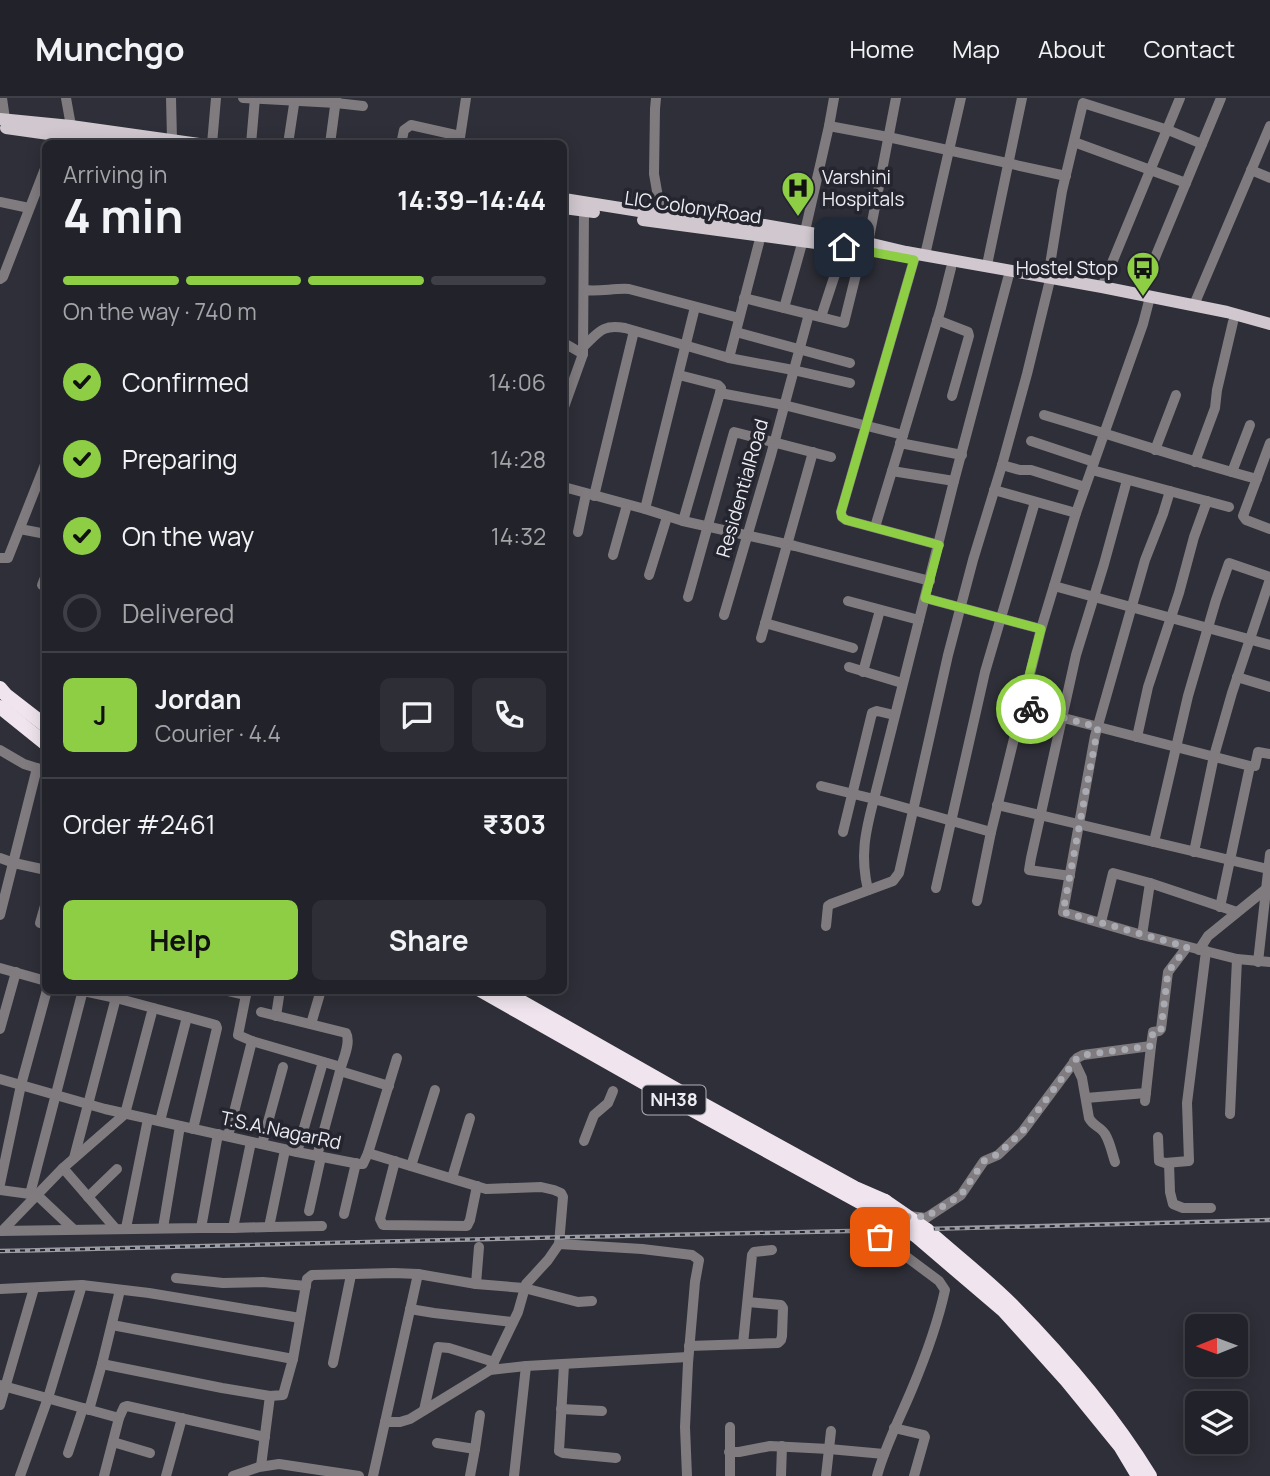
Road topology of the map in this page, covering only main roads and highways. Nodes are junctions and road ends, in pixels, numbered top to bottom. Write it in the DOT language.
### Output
graph roads {
  1 [pos="2,122"];
  2 [pos="56,139"];
  3 [pos="170,140"];
  4 [pos="567,200"];
  5 [pos="567,208"];
  6 [pos="661,218"];
  7 [pos="803,236"];
  8 [pos="865,246"];
  9 [pos="920,257"];
  10 [pos="992,269"];
  11 [pos="1048,281"];
  12 [pos="1146,298"];
  13 [pos="1267,324"];
  14 [pos="0,688"];
  15 [pos="0,707"];
  16 [pos="42,723"];
  17 [pos="42,741"];
  18 [pos="487,994"];
  19 [pos="508,994"];
  20 [pos="921,1233"];
  21 [pos="1138,1476"];
  22 [pos="1150,1476"];
  1 -- 2 [label="main road"];
  1 -- 3 [label="main road"];
  4 -- 6 [label="main road, LIC ColonyRoad"];
  5 -- 6 [label="main road, LIC ColonyRoad"];
  6 -- 7 [label="main road, LIC ColonyRoad"];
  6 -- 7 [label="main road, LIC ColonyRoad"];
  7 -- 8 [label="main road, LIC ColonyRoad"];
  7 -- 8 [label="main road, LIC ColonyRoad"];
  8 -- 9 [label="main road, LIC ColonyRoad"];
  9 -- 10 [label="main road, LIC ColonyRoad"];
  9 -- 10 [label="main road, LIC ColonyRoad"];
  10 -- 11 [label="main road, LIC ColonyRoad"];
  10 -- 11 [label="main road, LIC ColonyRoad"];
  11 -- 12 [label="main road, LIC ColonyRoad"];
  11 -- 12 [label="main road, LIC ColonyRoad"];
  12 -- 13 [label="main road"];
  12 -- 13 [label="main road, LIC ColonyRoad"];
  14 -- 16 [label="highway"];
  15 -- 17 [label="highway"];
  18 -- 20 [label="highway, NH38, bridge"];
  19 -- 20 [label="highway, NH38, bridge"];
  20 -- 21 [label="highway, NH38"];
  20 -- 22 [label="highway, NH38"];
}
